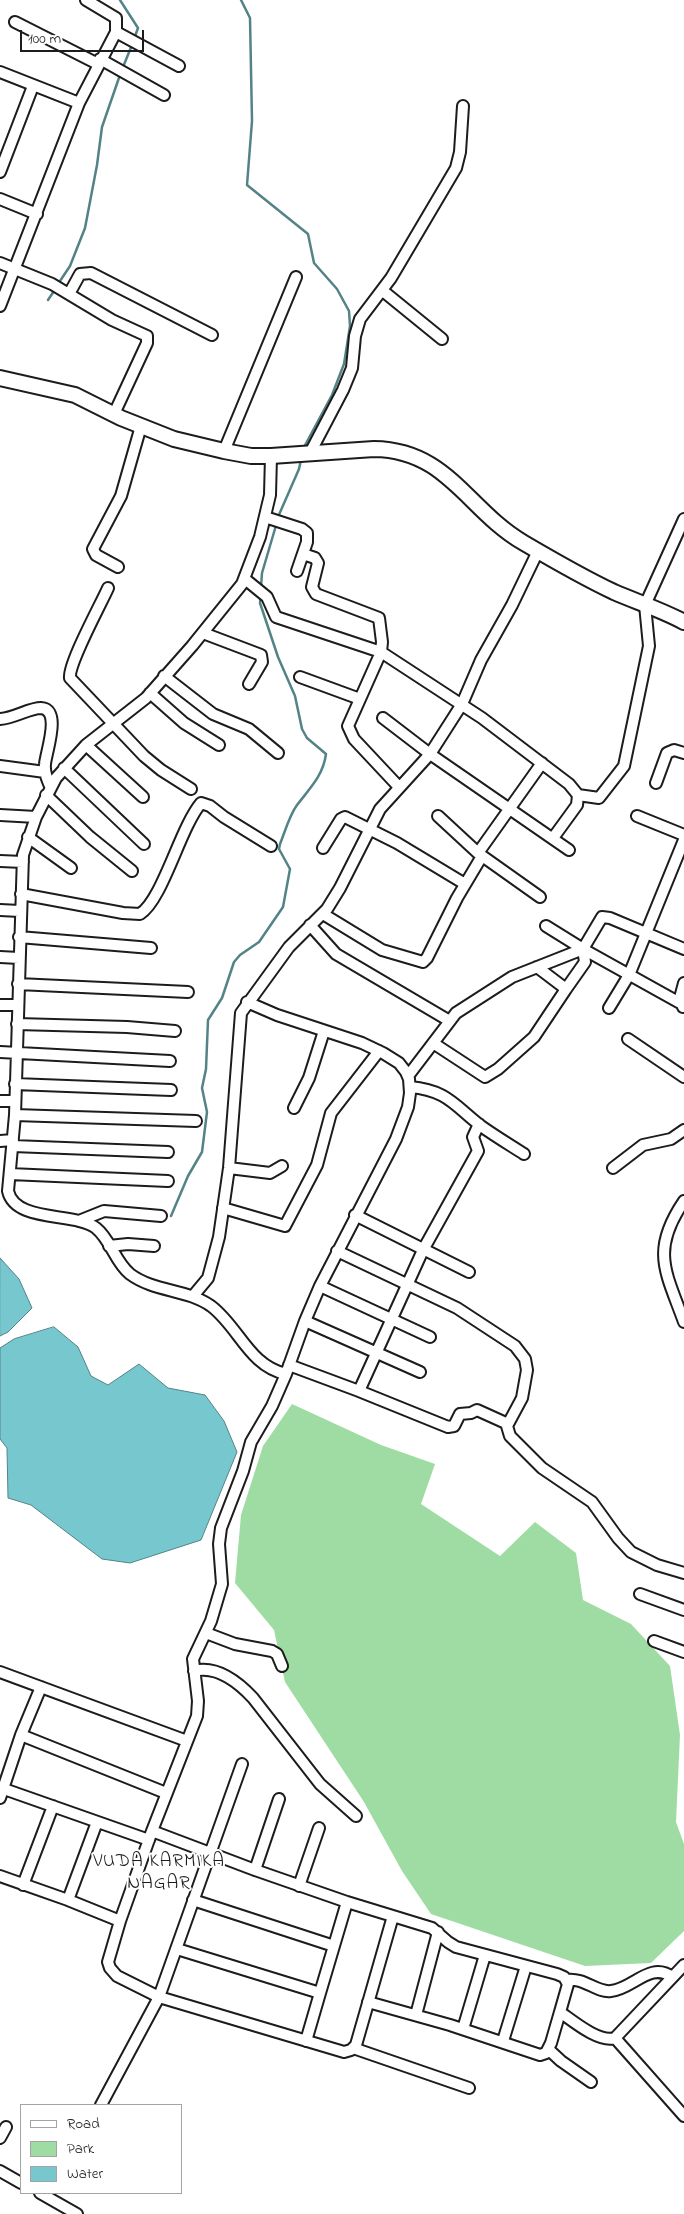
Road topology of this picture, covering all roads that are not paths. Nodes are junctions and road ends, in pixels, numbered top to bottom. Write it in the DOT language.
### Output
graph roads {
  1 [pos="86,0"];
  2 [pos="15,22"];
  3 [pos="116,32"];
  4 [pos="99,61"];
  5 [pos="179,66"];
  6 [pos="0,72"];
  7 [pos="33,86"];
  8 [pos="164,94"];
  9 [pos="79,103"];
  10 [pos="462,106"];
  11 [pos="0,172"];
  12 [pos="0,199"];
  13 [pos="37,214"];
  14 [pos="0,263"];
  15 [pos="15,269"];
  16 [pos="296,277"];
  17 [pos="382,291"];
  18 [pos="65,292"];
  19 [pos="0,306"];
  20 [pos="212,335"];
  21 [pos="442,339"];
  22 [pos="0,378"];
  23 [pos="114,414"];
  24 [pos="141,426"];
  25 [pos="224,451"];
  26 [pos="305,453"];
  27 [pos="271,456"];
  28 [pos="684,519"];
  29 [pos="273,520"];
  30 [pos="538,550"];
  31 [pos="303,554"];
  32 [pos="118,567"];
  33 [pos="297,571"];
  34 [pos="245,579"];
  35 [pos="108,588"];
  36 [pos="645,605"];
  37 [pos="684,622"];
  38 [pos="203,633"];
  39 [pos="381,652"];
  40 [pos="164,676"];
  41 [pos="300,677"];
  42 [pos="250,684"];
  43 [pos="150,693"];
  44 [pos="360,698"];
  45 [pos="462,704"];
  46 [pos="383,718"];
  47 [pos="0,719"];
  48 [pos="112,723"];
  49 [pos="86,745"];
  50 [pos="218,745"];
  51 [pos="278,753"];
  52 [pos="684,753"];
  53 [pos="430,754"];
  54 [pos="542,763"];
  55 [pos="0,766"];
  56 [pos="64,768"];
  57 [pos="45,772"];
  58 [pos="656,783"];
  59 [pos="400,787"];
  60 [pos="191,788"];
  61 [pos="48,791"];
  62 [pos="578,795"];
  63 [pos="143,797"];
  64 [pos="508,808"];
  65 [pos="0,815"];
  66 [pos="438,816"];
  67 [pos="637,816"];
  68 [pos="36,817"];
  69 [pos="369,828"];
  70 [pos="684,835"];
  71 [pos="28,837"];
  72 [pos="553,838"];
  73 [pos="684,840"];
  74 [pos="144,844"];
  75 [pos="272,846"];
  76 [pos="323,848"];
  77 [pos="569,850"];
  78 [pos="480,854"];
  79 [pos="0,861"];
  80 [pos="23,862"];
  81 [pos="70,868"];
  82 [pos="132,871"];
  83 [pos="466,884"];
  84 [pos="21,894"];
  85 [pos="540,896"];
  86 [pos="0,910"];
  87 [pos="20,911"];
  88 [pos="323,914"];
  89 [pos="310,925"];
  90 [pos="546,926"];
  91 [pos="646,934"];
  92 [pos="19,937"];
  93 [pos="151,948"];
  94 [pos="583,949"];
  95 [pos="684,949"];
  96 [pos="0,957"];
  97 [pos="19,958"];
  98 [pos="537,966"];
  99 [pos="629,975"];
  100 [pos="684,983"];
  101 [pos="18,984"];
  102 [pos="566,989"];
  103 [pos="188,992"];
  104 [pos="247,1002"];
  105 [pos="0,1005"];
  106 [pos="17,1005"];
  107 [pos="682,1006"];
  108 [pos="610,1008"];
  109 [pos="448,1020"];
  110 [pos="17,1024"];
  111 [pos="175,1031"];
  112 [pos="324,1031"];
  113 [pos="628,1039"];
  114 [pos="433,1043"];
  115 [pos="379,1051"];
  116 [pos="0,1052"];
  117 [pos="16,1053"];
  118 [pos="170,1061"];
  119 [pos="408,1076"];
  120 [pos="684,1077"];
  121 [pos="15,1084"];
  122 [pos="410,1087"];
  123 [pos="171,1090"];
  124 [pos="0,1101"];
  125 [pos="15,1101"];
  126 [pos="294,1108"];
  127 [pos="15,1115"];
  128 [pos="196,1121"];
  129 [pos="478,1124"];
  130 [pos="684,1130"];
  131 [pos="0,1141"];
  132 [pos="13,1143"];
  133 [pos="168,1152"];
  134 [pos="524,1154"];
  135 [pos="282,1166"];
  136 [pos="229,1168"];
  137 [pos="613,1168"];
  138 [pos="10,1174"];
  139 [pos="168,1181"];
  140 [pos="4,1191"];
  141 [pos="684,1202"];
  142 [pos="223,1208"];
  143 [pos="161,1216"];
  144 [pos="355,1216"];
  145 [pos="79,1221"];
  146 [pos="110,1246"];
  147 [pos="154,1246"];
  148 [pos="423,1250"];
  149 [pos="337,1251"];
  150 [pos="469,1272"];
  151 [pos="408,1285"];
  152 [pos="320,1286"];
  153 [pos="193,1296"];
  154 [pos="392,1318"];
  155 [pos="305,1321"];
  156 [pos="684,1322"];
  157 [pos="430,1337"];
  158 [pos="376,1353"];
  159 [pos="288,1370"];
  160 [pos="420,1372"];
  161 [pos="359,1390"];
  162 [pos="508,1424"];
  163 [pos="684,1573"];
  164 [pos="640,1594"];
  165 [pos="684,1610"];
  166 [pos="206,1633"];
  167 [pos="654,1641"];
  168 [pos="684,1652"];
  169 [pos="282,1666"];
  170 [pos="0,1672"];
  171 [pos="194,1672"];
  172 [pos="41,1688"];
  173 [pos="21,1735"];
  174 [pos="187,1741"];
  175 [pos="242,1764"];
  176 [pos="2,1793"];
  177 [pos="166,1793"];
  178 [pos="279,1800"];
  179 [pos="53,1806"];
  180 [pos="356,1816"];
  181 [pos="97,1822"];
  182 [pos="319,1828"];
  183 [pos="151,1835"];
  184 [pos="209,1852"];
  185 [pos="255,1870"];
  186 [pos="0,1876"];
  187 [pos="23,1885"];
  188 [pos="299,1886"];
  189 [pos="68,1900"];
  190 [pos="193,1900"];
  191 [pos="347,1902"];
  192 [pos="392,1916"];
  193 [pos="120,1921"];
  194 [pos="438,1932"];
  195 [pos="334,1946"];
  196 [pos="177,1948"];
  197 [pos="485,1955"];
  198 [pos="684,1965"];
  199 [pos="526,1966"];
  200 [pos="672,1977"];
  201 [pos="566,1980"];
  202 [pos="320,1993"];
  203 [pos="159,1997"];
  204 [pos="368,2002"];
  205 [pos="560,2012"];
  206 [pos="416,2015"];
  207 [pos="462,2029"];
  208 [pos="615,2038"];
  209 [pos="306,2041"];
  210 [pos="503,2041"];
  211 [pos="353,2048"];
  212 [pos="548,2049"];
  213 [pos="591,2082"];
  214 [pos="469,2088"];
  215 [pos="102,2104"];
  216 [pos="684,2116"];
  217 [pos="6,2127"];
  218 [pos="0,2138"];
  219 [pos="0,2171"];
  220 [pos="20,2182"];
  221 [pos="46,2194"];
  222 [pos="77,2214"];
  1 -- 3 [label="street"];
  2 -- 4 [label="street"];
  3 -- 4 [label="street"];
  3 -- 5 [label="street"];
  4 -- 8 [label="street"];
  4 -- 9 [label="street"];
  6 -- 7 [label="street"];
  7 -- 9 [label="street"];
  7 -- 11 [label="street"];
  9 -- 13 [label="street"];
  10 -- 17 [label="street"];
  12 -- 13 [label="street"];
  13 -- 15 [label="street"];
  14 -- 15 [label="street"];
  15 -- 18 [label="street"];
  15 -- 19 [label="street"];
  16 -- 25 [label="street"];
  17 -- 21 [label="street"];
  17 -- 26 [label="street"];
  18 -- 20 [label="street"];
  18 -- 23 [label="street"];
  22 -- 23 [label="street"];
  23 -- 24 [label="street"];
  24 -- 25 [label="street"];
  24 -- 32 [label="street"];
  25 -- 27 [label="street"];
  26 -- 27 [label="street"];
  26 -- 30 [label="street"];
  27 -- 29 [label="street"];
  28 -- 36 [label="street"];
  29 -- 31 [label="street"];
  29 -- 34 [label="street"];
  30 -- 36 [label="street"];
  30 -- 45 [label="street"];
  31 -- 33 [label="street"];
  31 -- 39 [label="street"];
  34 -- 38 [label="street"];
  34 -- 39 [label="street"];
  35 -- 48 [label="street"];
  36 -- 37 [label="street"];
  36 -- 62 [label="street"];
  38 -- 40 [label="street"];
  38 -- 42 [label="street"];
  39 -- 44 [label="street"];
  39 -- 45 [label="street"];
  40 -- 43 [label="street"];
  40 -- 51 [label="street"];
  41 -- 44 [label="street"];
  43 -- 48 [label="street"];
  43 -- 50 [label="street"];
  44 -- 59 [label="street"];
  45 -- 53 [label="street"];
  45 -- 54 [label="street"];
  46 -- 53 [label="street"];
  47 -- 57 [label="street"];
  48 -- 49 [label="street"];
  48 -- 60 [label="street"];
  49 -- 56 [label="street"];
  49 -- 63 [label="street"];
  52 -- 58 [label="street"];
  53 -- 59 [label="street"];
  53 -- 64 [label="street"];
  54 -- 62 [label="street"];
  54 -- 64 [label="street"];
  55 -- 57 [label="street"];
  56 -- 61 [label="street"];
  56 -- 74 [label="street"];
  57 -- 61 [label="street"];
  59 -- 69 [label="street"];
  61 -- 68 [label="street"];
  61 -- 82 [label="street"];
  62 -- 72 [label="street"];
  64 -- 72 [label="street"];
  64 -- 78 [label="street"];
  65 -- 68 [label="street"];
  66 -- 78 [label="street"];
  67 -- 70 [label="street"];
  68 -- 71 [label="street"];
  69 -- 76 [label="street"];
  69 -- 83 [label="street"];
  69 -- 88 [label="street"];
  71 -- 80 [label="street"];
  71 -- 81 [label="street"];
  72 -- 77 [label="street"];
  73 -- 91 [label="street"];
  75 -- 84 [label="street"];
  78 -- 83 [label="street"];
  78 -- 85 [label="street"];
  79 -- 80 [label="street"];
  80 -- 84 [label="street"];
  83 -- 88 [label="street"];
  84 -- 87 [label="street"];
  86 -- 87 [label="street"];
  87 -- 92 [label="street"];
  88 -- 89 [label="street"];
  89 -- 104 [label="street"];
  89 -- 109 [label="street"];
  90 -- 94 [label="street"];
  91 -- 94 [label="street"];
  91 -- 95 [label="street"];
  91 -- 99 [label="street"];
  92 -- 93 [label="street"];
  92 -- 97 [label="street"];
  94 -- 98 [label="street"];
  94 -- 99 [label="street"];
  94 -- 102 [label="street"];
  96 -- 97 [label="street"];
  97 -- 101 [label="street"];
  98 -- 102 [label="street"];
  98 -- 109 [label="street"];
  99 -- 107 [label="street"];
  99 -- 108 [label="street"];
  100 -- 107 [label="street"];
  101 -- 103 [label="street"];
  101 -- 106 [label="street"];
  102 -- 114 [label="street"];
  104 -- 112 [label="street"];
  104 -- 136 [label="street"];
  105 -- 106 [label="street"];
  106 -- 110 [label="street"];
  109 -- 114 [label="street"];
  110 -- 111 [label="street"];
  110 -- 117 [label="street"];
  112 -- 115 [label="street"];
  112 -- 126 [label="street"];
  113 -- 120 [label="street"];
  114 -- 119 [label="street"];
  115 -- 119 [label="street"];
  115 -- 142 [label="street"];
  116 -- 117 [label="street"];
  117 -- 118 [label="street"];
  117 -- 121 [label="street"];
  119 -- 122 [label="street"];
  121 -- 123 [label="street"];
  121 -- 125 [label="street"];
  122 -- 129 [label="street"];
  122 -- 144 [label="street"];
  124 -- 125 [label="street"];
  125 -- 127 [label="street"];
  127 -- 128 [label="street"];
  127 -- 132 [label="street"];
  129 -- 134 [label="street"];
  129 -- 148 [label="street"];
  130 -- 137 [label="street"];
  131 -- 132 [label="street"];
  132 -- 133 [label="street"];
  132 -- 138 [label="street"];
  135 -- 136 [label="street"];
  136 -- 142 [label="street"];
  138 -- 139 [label="street"];
  138 -- 140 [label="street"];
  140 -- 145 [label="street"];
  141 -- 156 [label="street"];
  142 -- 153 [label="street"];
  143 -- 145 [label="street"];
  144 -- 148 [label="street"];
  144 -- 149 [label="street"];
  145 -- 146 [label="street"];
  146 -- 147 [label="street"];
  146 -- 153 [label="street"];
  148 -- 150 [label="street"];
  148 -- 151 [label="street"];
  149 -- 151 [label="street"];
  149 -- 152 [label="street"];
  151 -- 154 [label="street"];
  151 -- 162 [label="street"];
  152 -- 154 [label="street"];
  152 -- 155 [label="street"];
  153 -- 159 [label="street"];
  154 -- 157 [label="street"];
  154 -- 158 [label="street"];
  155 -- 158 [label="street"];
  155 -- 159 [label="street"];
  158 -- 160 [label="street"];
  158 -- 161 [label="street"];
  159 -- 161 [label="street"];
  159 -- 166 [label="street"];
  161 -- 162 [label="street"];
  162 -- 163 [label="street"];
  164 -- 165 [label="street"];
  166 -- 169 [label="street"];
  166 -- 171 [label="street"];
  167 -- 168 [label="street"];
  170 -- 172 [label="street"];
  171 -- 174 [label="street"];
  171 -- 180 [label="street"];
  172 -- 173 [label="street"];
  172 -- 174 [label="street"];
  173 -- 176 [label="street"];
  173 -- 177 [label="street"];
  174 -- 177 [label="street"];
  175 -- 184 [label="street"];
  176 -- 179 [label="street"];
  177 -- 183 [label="street"];
  178 -- 185 [label="street"];
  179 -- 181 [label="street"];
  179 -- 187 [label="street"];
  181 -- 183 [label="street"];
  181 -- 189 [label="street"];
  182 -- 188 [label="street"];
  183 -- 184 [label="street"];
  183 -- 193 [label="street"];
  184 -- 185 [label="street"];
  184 -- 190 [label="street"];
  185 -- 188 [label="street"];
  186 -- 187 [label="street"];
  187 -- 189 [label="street"];
  188 -- 191 [label="street"];
  189 -- 193 [label="street"];
  190 -- 195 [label="street"];
  190 -- 196 [label="street"];
  191 -- 192 [label="street"];
  191 -- 195 [label="street"];
  192 -- 194 [label="street"];
  192 -- 204 [label="street"];
  193 -- 203 [label="street"];
  194 -- 197 [label="street"];
  194 -- 206 [label="street"];
  195 -- 202 [label="street"];
  196 -- 202 [label="street"];
  196 -- 203 [label="street"];
  197 -- 199 [label="street"];
  197 -- 207 [label="street"];
  198 -- 200 [label="street"];
  199 -- 201 [label="street"];
  199 -- 210 [label="street"];
  200 -- 201 [label="street"];
  200 -- 208 [label="street"];
  201 -- 205 [label="street"];
  202 -- 209 [label="street"];
  203 -- 209 [label="street"];
  203 -- 215 [label="street"];
  204 -- 206 [label="street"];
  204 -- 211 [label="street"];
  205 -- 208 [label="street"];
  205 -- 212 [label="street"];
  206 -- 207 [label="street"];
  207 -- 210 [label="street"];
  208 -- 216 [label="street"];
  209 -- 211 [label="street"];
  210 -- 212 [label="street"];
  211 -- 214 [label="street"];
  212 -- 213 [label="street"];
  217 -- 218 [label="street"];
  219 -- 220 [label="street"];
  221 -- 222 [label="street"];
}
